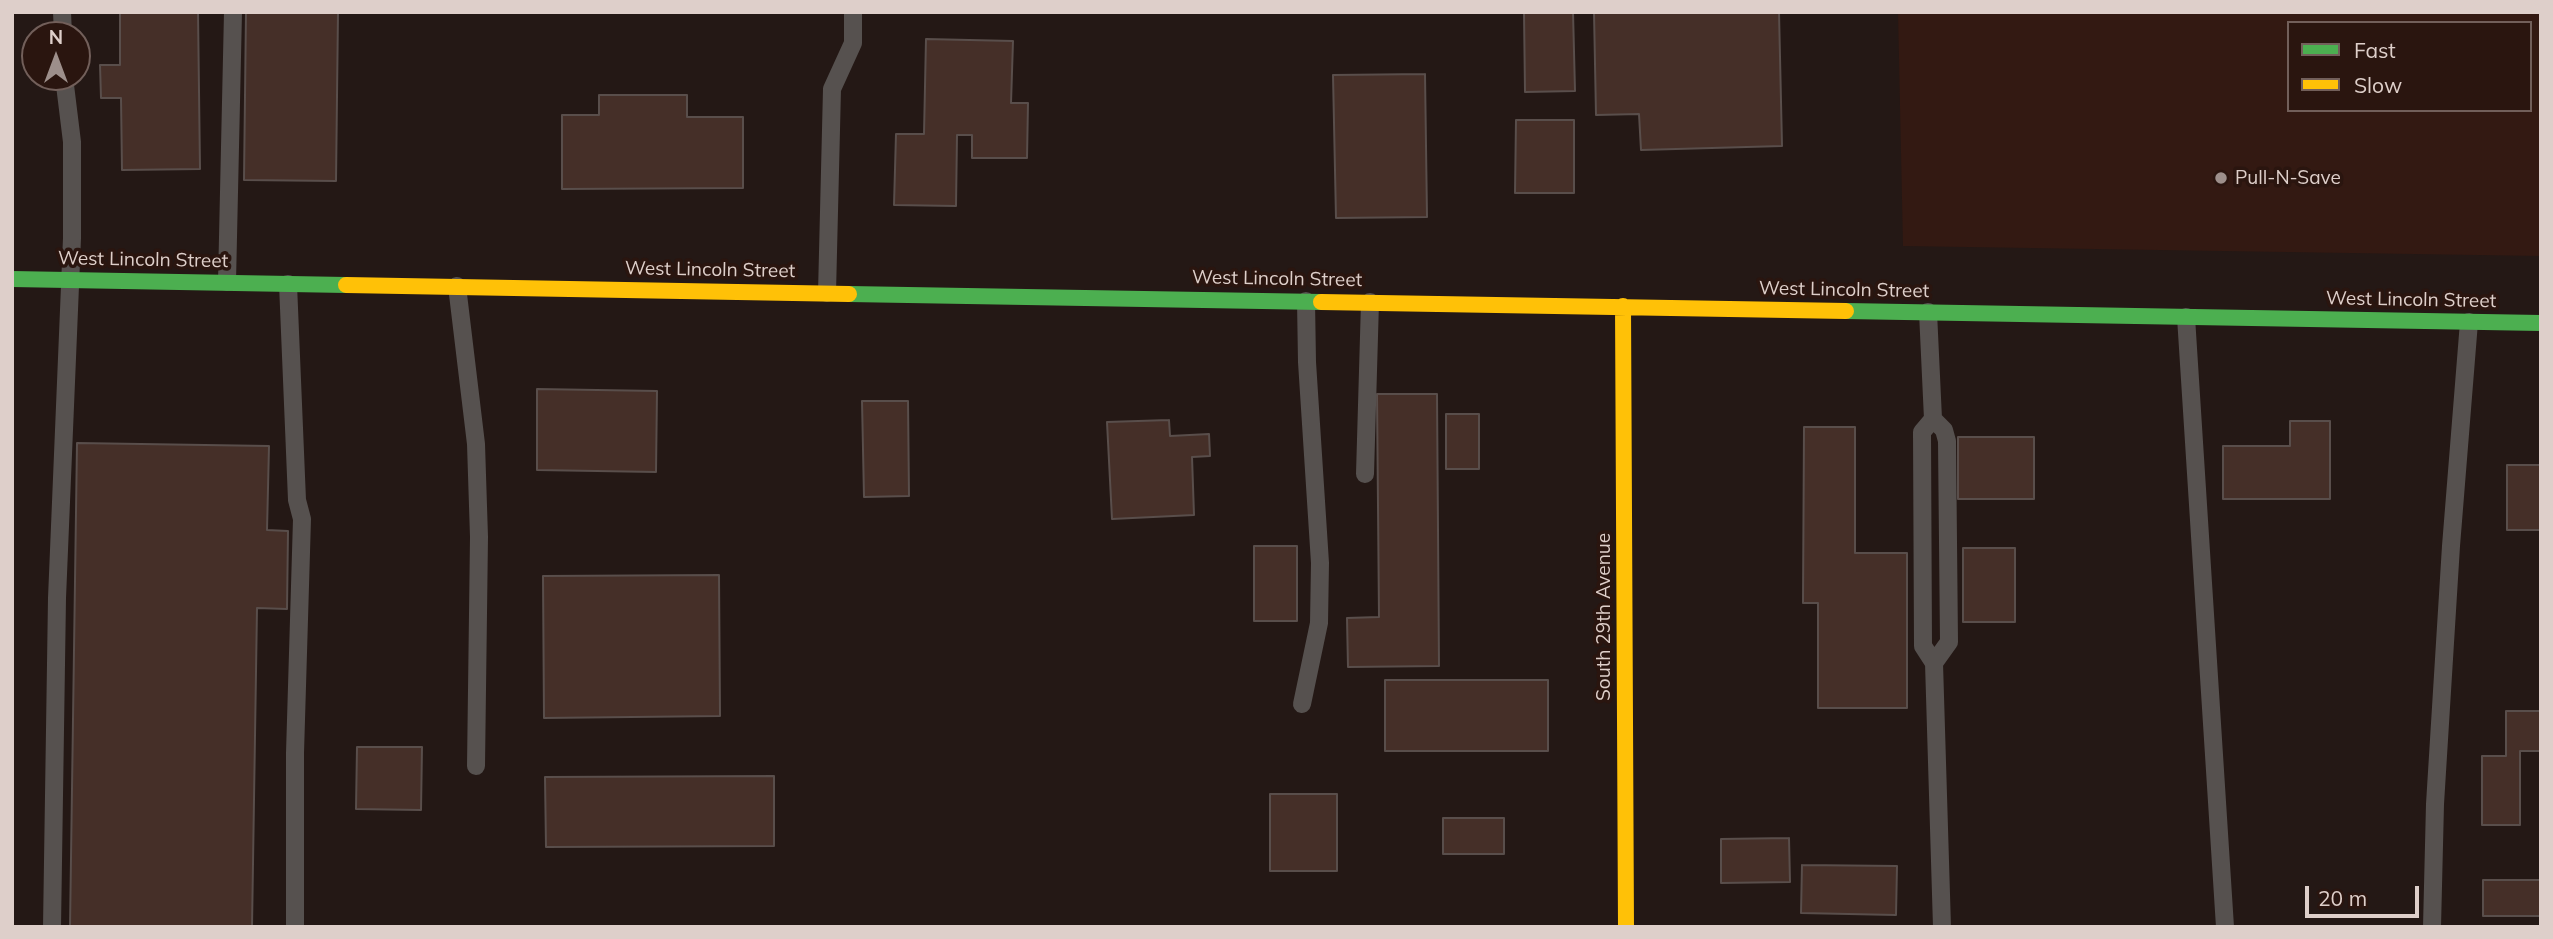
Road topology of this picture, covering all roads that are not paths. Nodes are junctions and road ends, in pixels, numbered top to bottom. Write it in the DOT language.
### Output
graph roads {
  1 [pos="233,12"];
  2 [pos="853,12"];
  3 [pos="66,91"];
  4 [pos="12,279"];
  5 [pos="69,280"];
  6 [pos="227,282"];
  7 [pos="288,284"];
  8 [pos="457,286"];
  9 [pos="827,293"];
  10 [pos="1306,301"];
  11 [pos="1370,302"];
  12 [pos="1623,306"];
  13 [pos="1928,312"];
  14 [pos="2186,317"];
  15 [pos="2469,322"];
  16 [pos="2541,323"];
  17 [pos="1933,419"];
  18 [pos="1365,474"];
  19 [pos="1934,663"];
  20 [pos="1302,704"];
  21 [pos="476,766"];
  22 [pos="51,927"];
  23 [pos="295,927"];
  24 [pos="1626,927"];
  25 [pos="1942,927"];
  26 [pos="2225,927"];
  27 [pos="2432,927"];
  1 -- 6 [label="lane"];
  2 -- 9 [label="lane"];
  3 -- 5 [label="lane"];
  4 -- 5 [label="street, West Lincoln Street"];
  5 -- 6 [label="street, West Lincoln Street"];
  5 -- 22 [label="lane"];
  6 -- 7 [label="street, West Lincoln Street"];
  7 -- 8 [label="street, West Lincoln Street"];
  7 -- 23 [label="lane"];
  8 -- 9 [label="street, West Lincoln Street"];
  8 -- 21 [label="lane"];
  9 -- 10 [label="street, West Lincoln Street"];
  10 -- 11 [label="street, West Lincoln Street"];
  10 -- 20 [label="lane"];
  11 -- 12 [label="street, West Lincoln Street"];
  11 -- 18 [label="lane"];
  12 -- 13 [label="street, West Lincoln Street"];
  12 -- 24 [label="street, South 29th Avenue"];
  13 -- 14 [label="street, West Lincoln Street"];
  13 -- 17 [label="lane"];
  14 -- 15 [label="street, West Lincoln Street"];
  14 -- 26 [label="lane"];
  15 -- 16 [label="street, West Lincoln Street"];
  15 -- 27 [label="lane"];
  17 -- 19 [label="lane"];
  17 -- 19 [label="lane"];
  19 -- 25 [label="lane"];
}
